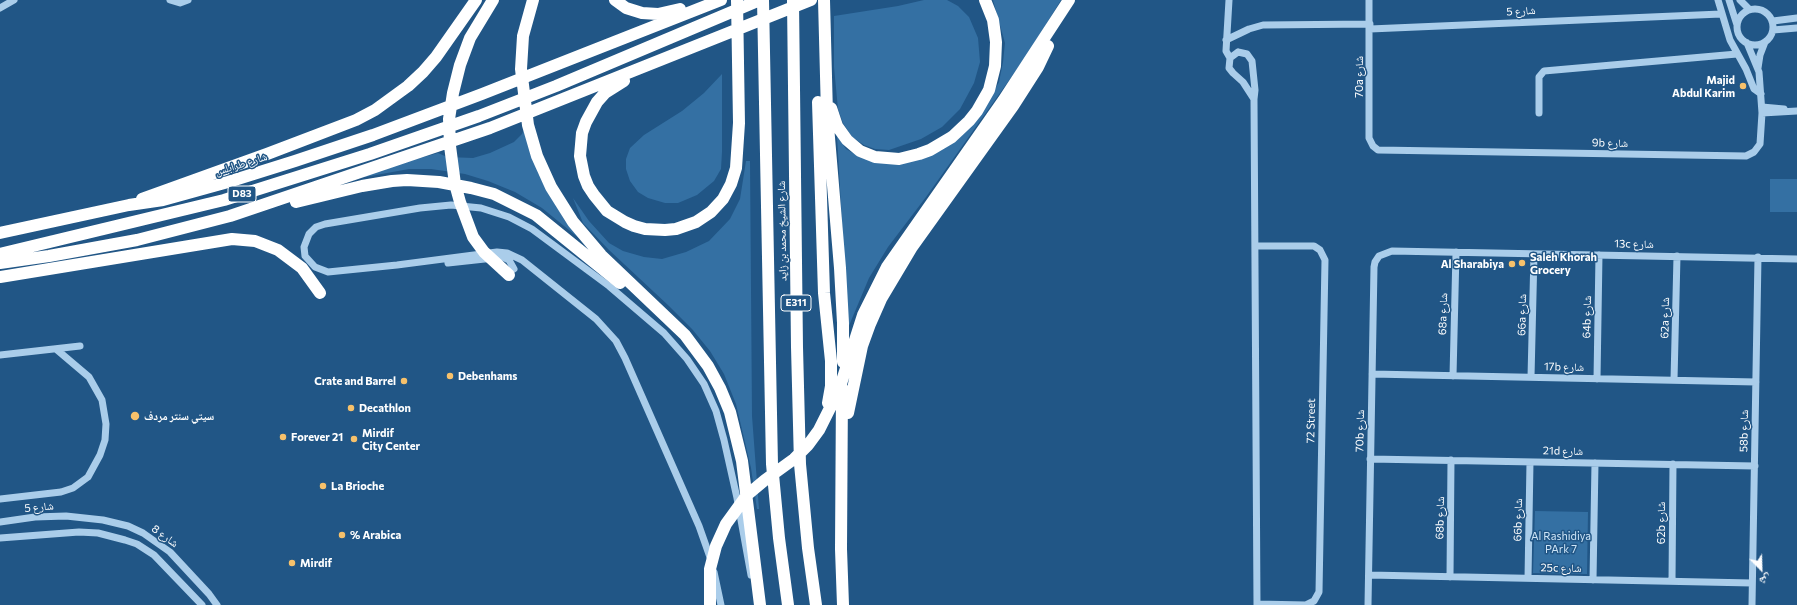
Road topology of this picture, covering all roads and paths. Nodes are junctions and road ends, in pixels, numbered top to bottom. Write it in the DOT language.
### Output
graph roads {
  1 [pos="14,0"];
  2 [pos="170,0"];
  3 [pos="188,0"];
  4 [pos="476,0"];
  5 [pos="493,0"];
  6 [pos="533,0"];
  7 [pos="615,0"];
  8 [pos="720,0"];
  9 [pos="737,0"];
  10 [pos="760,0"];
  11 [pos="763,0"];
  12 [pos="793,0"];
  13 [pos="811,0"];
  14 [pos="816,0"];
  15 [pos="824,0"];
  16 [pos="985,0"];
  17 [pos="1071,0"];
  18 [pos="1229,0"];
  19 [pos="1369,0"];
  20 [pos="1718,0"];
  21 [pos="1729,0"];
  22 [pos="1740,0"];
  23 [pos="705,6"];
  24 [pos="0,8"];
  25 [pos="1749,9"];
  26 [pos="1721,14"];
  27 [pos="1797,18"];
  28 [pos="1773,20"];
  29 [pos="1737,26"];
  30 [pos="1370,27"];
  31 [pos="1797,28"];
  32 [pos="1773,30"];
  33 [pos="1226,40"];
  34 [pos="1765,42"];
  35 [pos="1747,43"];
  36 [pos="1737,54"];
  37 [pos="1230,58"];
  38 [pos="661,60"];
  39 [pos="1758,68"];
  40 [pos="826,81"];
  41 [pos="1762,94"];
  42 [pos="1254,99"];
  43 [pos="1762,110"];
  44 [pos="1794,111"];
  45 [pos="1539,113"];
  46 [pos="1378,150"];
  47 [pos="129,205"];
  48 [pos="230,216"];
  49 [pos="0,233"];
  50 [pos="1255,246"];
  51 [pos="1456,252"];
  52 [pos="0,254"];
  53 [pos="1534,254"];
  54 [pos="1599,255"];
  55 [pos="1677,256"];
  56 [pos="1758,257"];
  57 [pos="1377,259"];
  58 [pos="1797,259"];
  59 [pos="0,263"];
  60 [pos="397,265"];
  61 [pos="510,273"];
  62 [pos="0,277"];
  63 [pos="320,293"];
  64 [pos="660,311"];
  65 [pos="80,346"];
  66 [pos="56,349"];
  67 [pos="0,355"];
  68 [pos="1372,374"];
  69 [pos="1452,376"];
  70 [pos="1531,377"];
  71 [pos="1597,379"];
  72 [pos="1674,380"];
  73 [pos="1756,382"];
  74 [pos="823,422"];
  75 [pos="841,456"];
  76 [pos="1370,459"];
  77 [pos="1451,460"];
  78 [pos="1530,462"];
  79 [pos="1595,463"];
  80 [pos="1673,464"];
  81 [pos="1755,466"];
  82 [pos="0,499"];
  83 [pos="80,517"];
  84 [pos="0,522"];
  85 [pos="0,538"];
  86 [pos="1369,575"];
  87 [pos="1450,577"];
  88 [pos="1528,578"];
  89 [pos="1593,580"];
  90 [pos="1672,581"];
  91 [pos="1752,583"];
  92 [pos="760,600"];
  93 [pos="1257,604"];
  94 [pos="202,605"];
  95 [pos="217,605"];
  96 [pos="710,605"];
  97 [pos="721,605"];
  98 [pos="788,605"];
  99 [pos="816,605"];
  100 [pos="844,605"];
  101 [pos="1368,605"];
  102 [pos="1752,605"];
  1 -- 24 [label="street"];
  2 -- 3 [label="street"];
  4 -- 47 [label="highway"];
  5 -- 61 [label="highway"];
  6 -- 64 [label="highway"];
  7 -- 23 [label="highway"];
  8 -- 23 [label="highway, شارع طرابلس"];
  9 -- 38 [label="highway"];
  10 -- 52 [label="highway, D83"];
  11 -- 98 [label="highway, شارع الشيخ محمد بن زايد / E311"];
  12 -- 99 [label="highway, شارع الشيخ محمد بن زايد / E311"];
  13 -- 38 [label="highway"];
  14 -- 74 [label="highway"];
  15 -- 40 [label="highway"];
  16 -- 40 [label="highway"];
  17 -- 74 [label="highway"];
  17 -- 75 [label="highway"];
  18 -- 33 [label="street"];
  19 -- 30 [label="street, 70a شارع"];
  20 -- 26 [label="street"];
  21 -- 29 [label="street"];
  22 -- 25 [label="street"];
  23 -- 47 [label="highway, شارع طرابلس / D83"];
  25 -- 28 [label="street"];
  25 -- 29 [label="street"];
  26 -- 30 [label="street, شارع 5"];
  26 -- 36 [label="street"];
  27 -- 28 [label="street"];
  28 -- 32 [label="street"];
  29 -- 35 [label="street"];
  30 -- 33 [label="street, شارع 5"];
  30 -- 46 [label="street, 70a شارع"];
  31 -- 32 [label="street"];
  32 -- 34 [label="street"];
  33 -- 37 [label="street"];
  34 -- 35 [label="street"];
  34 -- 39 [label="street, 9b شارع"];
  35 -- 39 [label="street, 9b شارع"];
  36 -- 41 [label="street"];
  36 -- 45 [label="street"];
  37 -- 42 [label="street"];
  37 -- 42 [label="street"];
  38 -- 48 [label="highway"];
  39 -- 41 [label="street, 9b شارع"];
  40 -- 75 [label="highway"];
  41 -- 43 [label="street, 9b شارع"];
  42 -- 50 [label="street"];
  43 -- 44 [label="street"];
  43 -- 46 [label="street, 9b شارع"];
  47 -- 49 [label="highway, شارع طرابلس / D83"];
  48 -- 59 [label="highway"];
  48 -- 64 [label="highway"];
  50 -- 93 [label="street"];
  50 -- 93 [label="street, 72 Street"];
  51 -- 53 [label="street, 13c شارع"];
  51 -- 57 [label="street, 13c شارع"];
  51 -- 69 [label="street, 68a شارع"];
  53 -- 54 [label="street, 13c شارع"];
  53 -- 70 [label="street, 66a شارع"];
  54 -- 55 [label="street, 13c شارع"];
  54 -- 71 [label="street, 64b شارع"];
  55 -- 56 [label="street, 13c شارع"];
  55 -- 72 [label="street, 62a شارع"];
  56 -- 58 [label="street, 13c شارع"];
  56 -- 73 [label="street, 58b شارع"];
  57 -- 68 [label="street, 70b شارع"];
  60 -- 61 [label="street"];
  60 -- 92 [label="street"];
  60 -- 97 [label="street"];
  62 -- 63 [label="highway"];
  64 -- 92 [label="highway"];
  65 -- 66 [label="street"];
  66 -- 67 [label="street"];
  66 -- 82 [label="street"];
  68 -- 69 [label="street, 17b شارع"];
  68 -- 76 [label="street, 70b شارع"];
  69 -- 70 [label="street, 17b شارع"];
  70 -- 71 [label="street, 17b شارع"];
  71 -- 72 [label="street, 17b شارع"];
  72 -- 73 [label="street, 17b شارع"];
  73 -- 81 [label="street, 58b شارع"];
  74 -- 96 [label="highway"];
  75 -- 100 [label="highway"];
  76 -- 77 [label="street, 21d شارع"];
  76 -- 86 [label="street, 70b شارع"];
  77 -- 78 [label="street, 21d شارع"];
  77 -- 87 [label="street, 68b شارع"];
  78 -- 79 [label="street, 21d شارع"];
  78 -- 88 [label="street, 66b شارع"];
  79 -- 80 [label="street, 21d شارع"];
  79 -- 89 [label="street"];
  80 -- 81 [label="street, 21d شارع"];
  80 -- 90 [label="street, 62b شارع"];
  81 -- 91 [label="street, 58b شارع"];
  83 -- 84 [label="street, شارع 5"];
  83 -- 95 [label="street, شارع 8"];
  85 -- 94 [label="street, شارع 8"];
  86 -- 87 [label="street, 25c شارع"];
  86 -- 101 [label="street, 70b شارع"];
  87 -- 88 [label="street, 25c شارع"];
  88 -- 89 [label="street, 25c شارع"];
  89 -- 90 [label="street, 25c شارع"];
  90 -- 91 [label="street, 25c شارع"];
  91 -- 102 [label="street, 58b شارع"];
}
